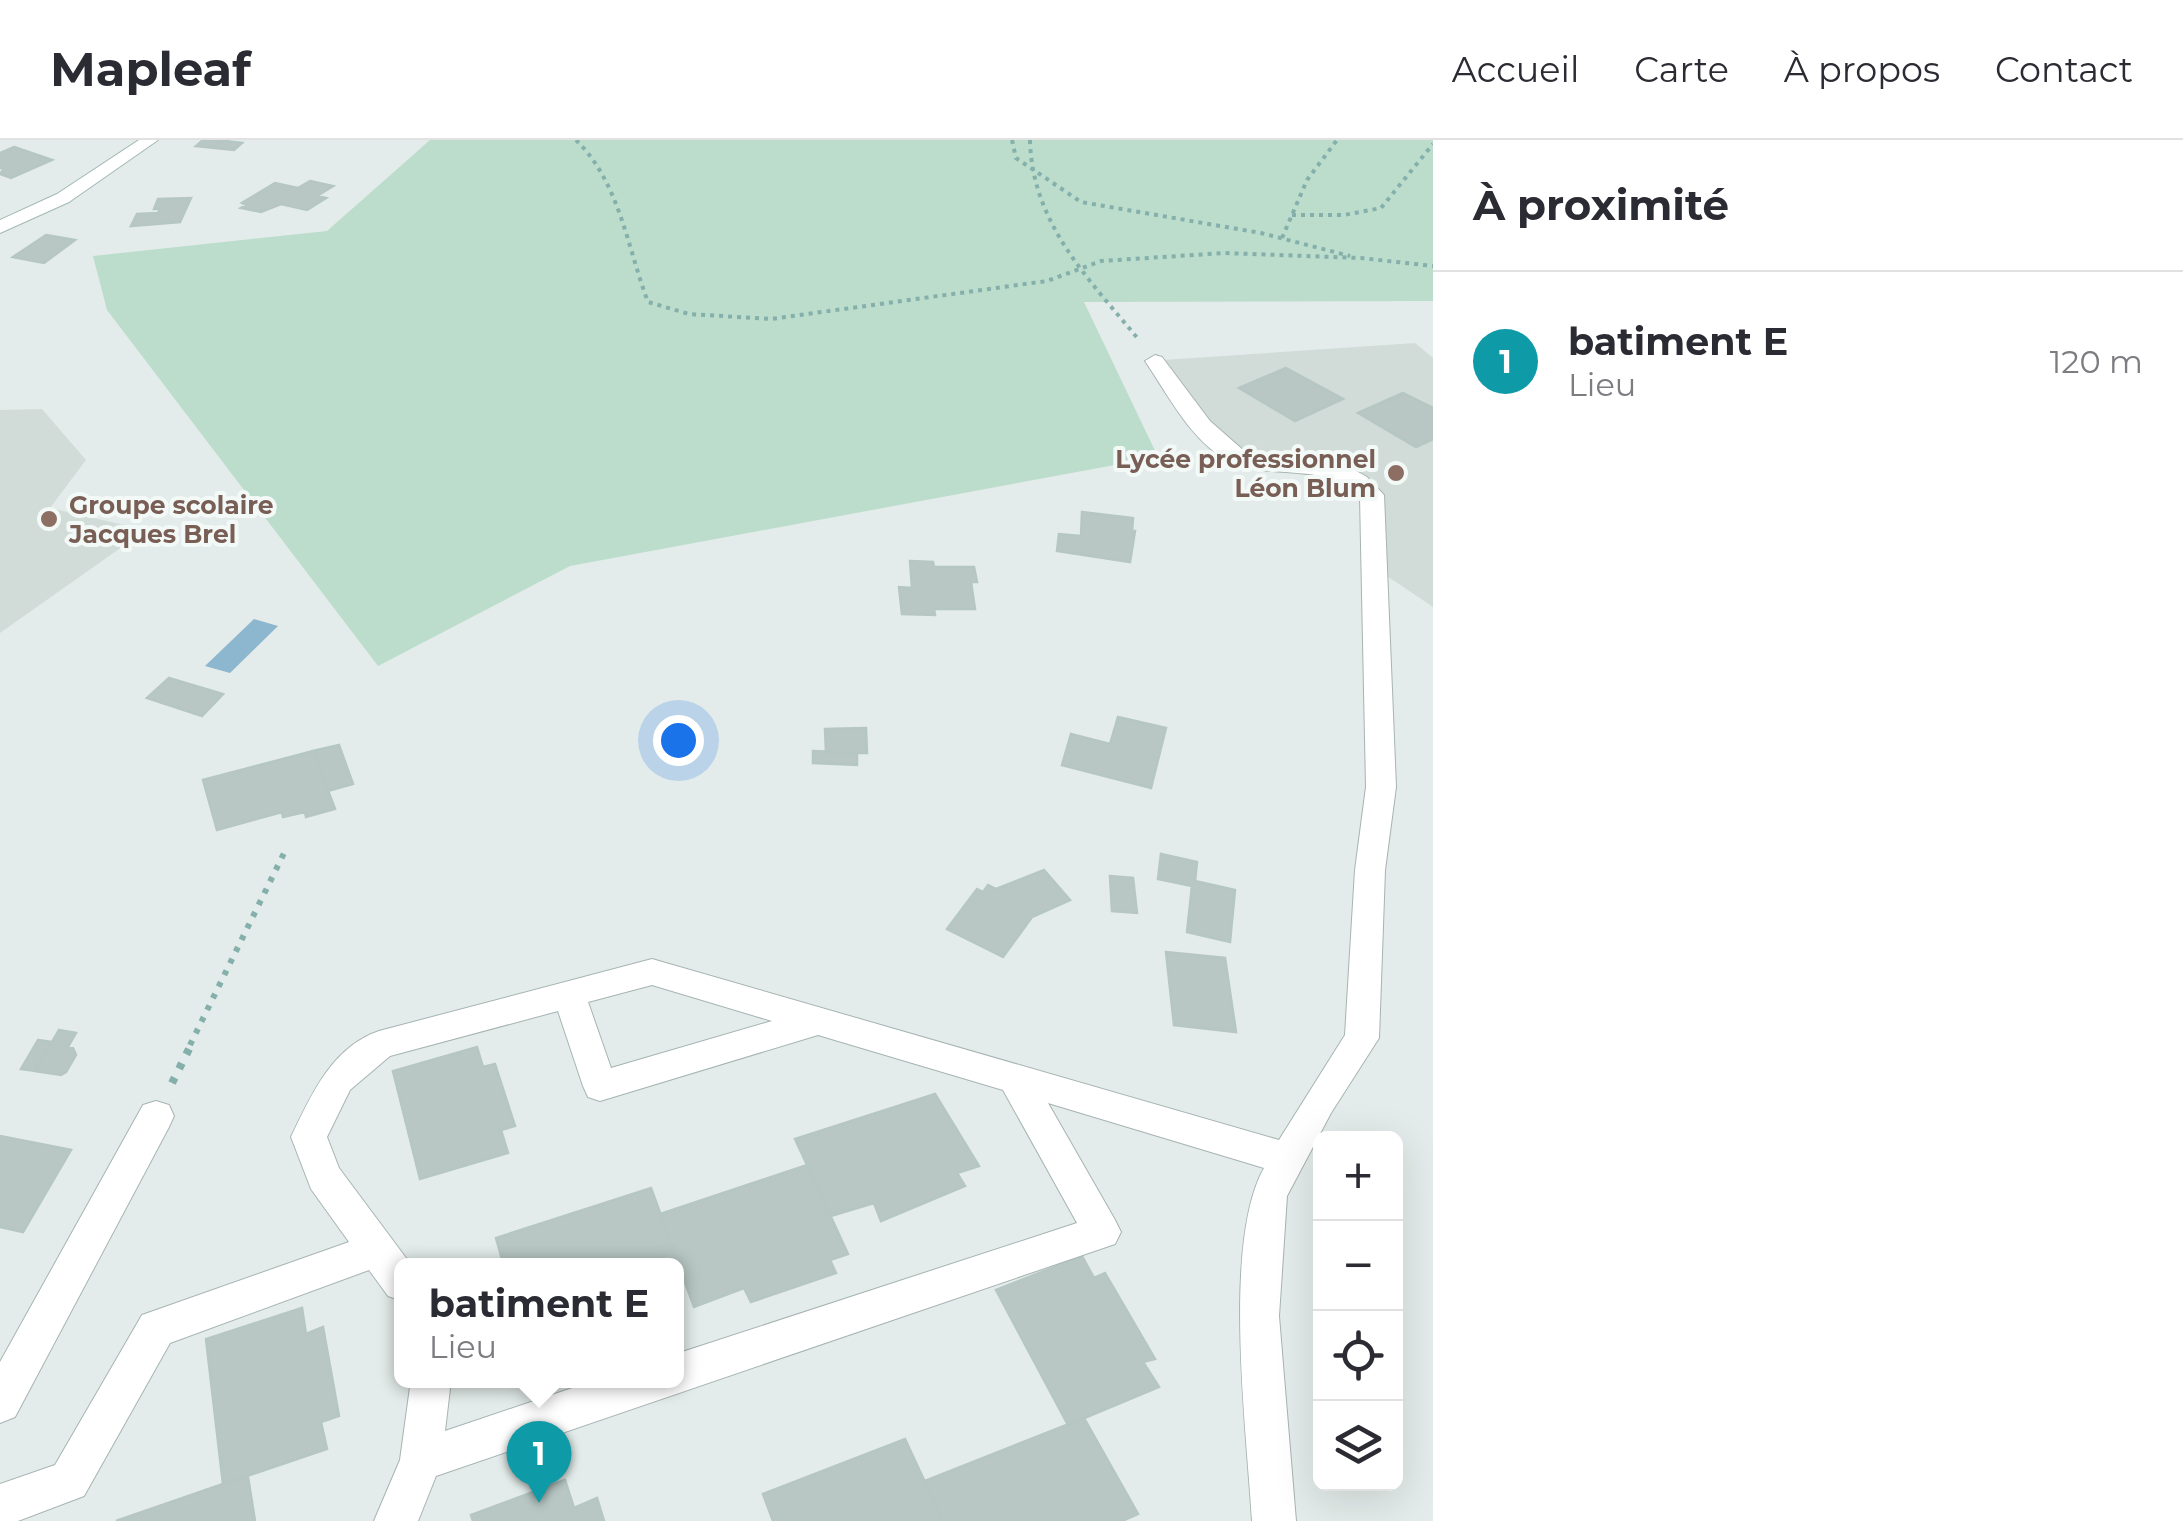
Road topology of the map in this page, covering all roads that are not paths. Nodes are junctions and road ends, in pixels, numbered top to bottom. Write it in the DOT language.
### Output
graph roads {
  1 [pos="150,140"];
  2 [pos="0,227"];
  3 [pos="1155,361"];
  4 [pos="568,994"];
  5 [pos="818,1021"];
  6 [pos="1015,1078"];
  7 [pos="156,1116"];
  8 [pos="1288,1159"];
  9 [pos="378,1250"];
  10 [pos="394,1272"];
  11 [pos="684,1371"];
  12 [pos="430,1388"];
  13 [pos="634,1388"];
  14 [pos="0,1402"];
  15 [pos="421,1460"];
  16 [pos="0,1506"];
  17 [pos="396,1521"];
  18 [pos="1274,1521"];
  1 -- 2 [label="street"];
  3 -- 8 [label="street"];
  4 -- 5 [label="street"];
  4 -- 5 [label="street"];
  4 -- 9 [label="street"];
  5 -- 6 [label="street"];
  6 -- 8 [label="street"];
  6 -- 11 [label="street"];
  7 -- 14 [label="street"];
  8 -- 18 [label="street"];
  9 -- 10 [label="street"];
  9 -- 16 [label="street"];
  12 -- 15 [label="street"];
  13 -- 15 [label="street"];
  15 -- 17 [label="street"];
}
